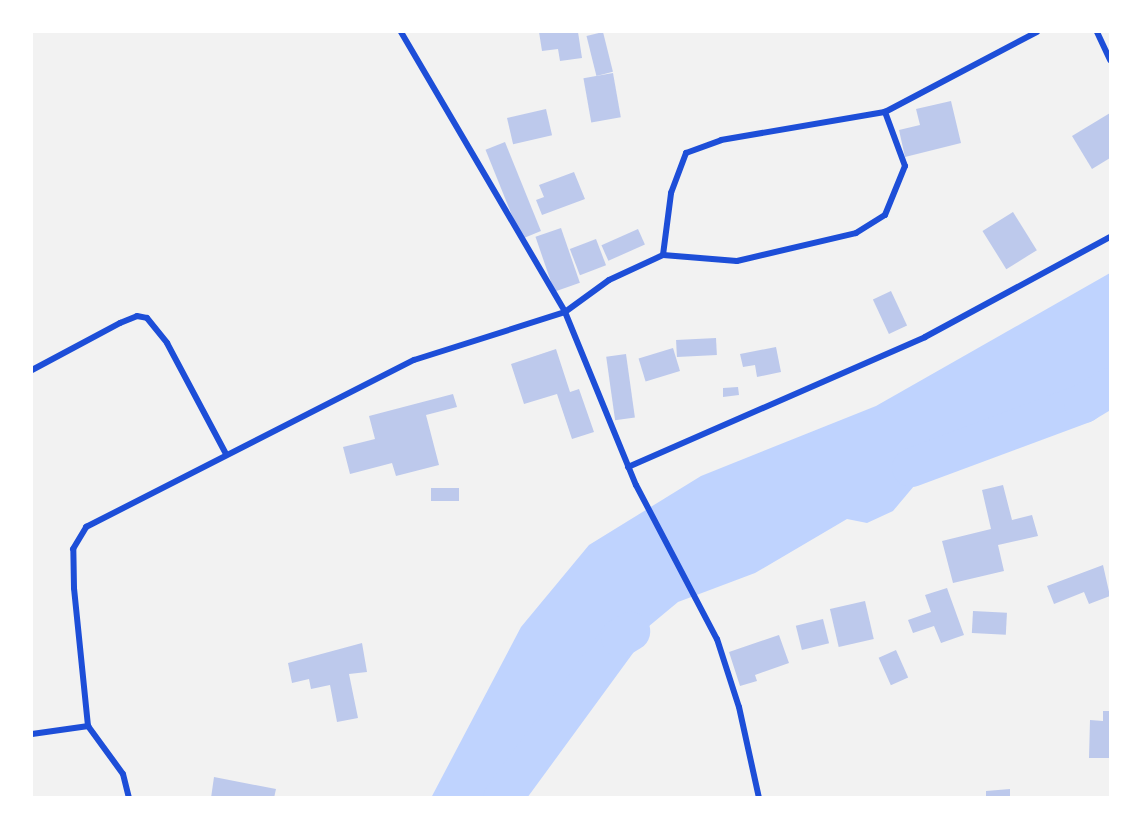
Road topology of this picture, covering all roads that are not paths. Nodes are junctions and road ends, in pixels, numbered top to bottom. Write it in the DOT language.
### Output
graph roads {
  1 [pos="401,32"];
  2 [pos="1037,32"];
  3 [pos="1097,32"];
  4 [pos="1110,60"];
  5 [pos="885,112"];
  6 [pos="1110,237"];
  7 [pos="663,255"];
  8 [pos="565,312"];
  9 [pos="32,370"];
  10 [pos="226,454"];
  11 [pos="628,467"];
  12 [pos="88,726"];
  13 [pos="32,734"];
  14 [pos="129,798"];
  15 [pos="759,798"];
  1 -- 8 [label="street"];
  2 -- 5 [label="street"];
  3 -- 4 [label="street"];
  5 -- 7 [label="street"];
  5 -- 7 [label="street"];
  6 -- 11 [label="street"];
  7 -- 8 [label="street"];
  8 -- 10 [label="street"];
  8 -- 11 [label="street"];
  9 -- 10 [label="street"];
  10 -- 12 [label="street"];
  11 -- 15 [label="street"];
  12 -- 13 [label="street"];
  12 -- 14 [label="street"];
}
